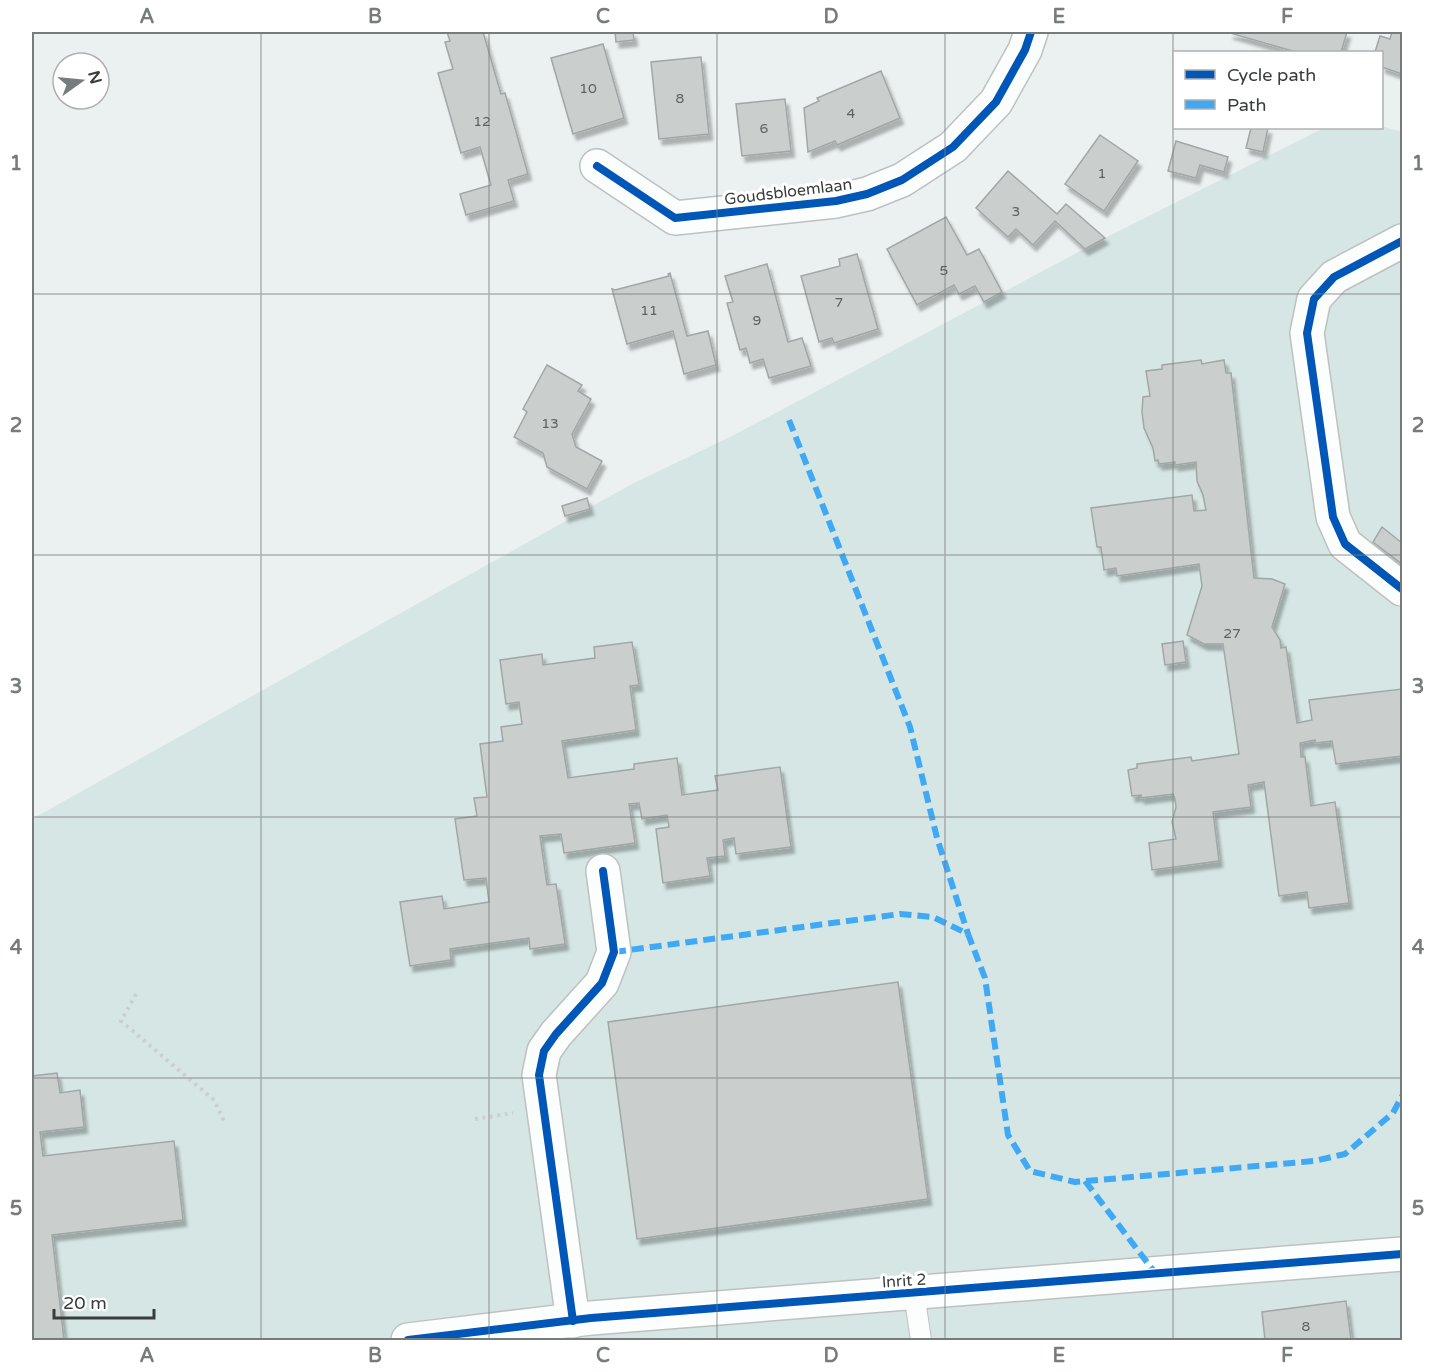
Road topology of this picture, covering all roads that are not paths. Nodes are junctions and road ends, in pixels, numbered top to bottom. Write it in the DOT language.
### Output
graph roads {
  1 [pos="1030,32"];
  2 [pos="597,166"];
  3 [pos="1402,241"];
  4 [pos="1402,589"];
  5 [pos="603,872"];
  6 [pos="1402,1254"];
  7 [pos="914,1293"];
  8 [pos="573,1321"];
  9 [pos="487,1336"];
  10 [pos="408,1341"];
  11 [pos="921,1341"];
  1 -- 2 [label="street, Goudsbloemlaan"];
  3 -- 4 [label="street"];
  5 -- 8 [label="street"];
  6 -- 7 [label="street, Inrit 2"];
  7 -- 8 [label="street, Inrit 2"];
  7 -- 11 [label="lane"];
  8 -- 9 [label="street, Inrit 2"];
  9 -- 10 [label="street, Inrit 2"];
}
